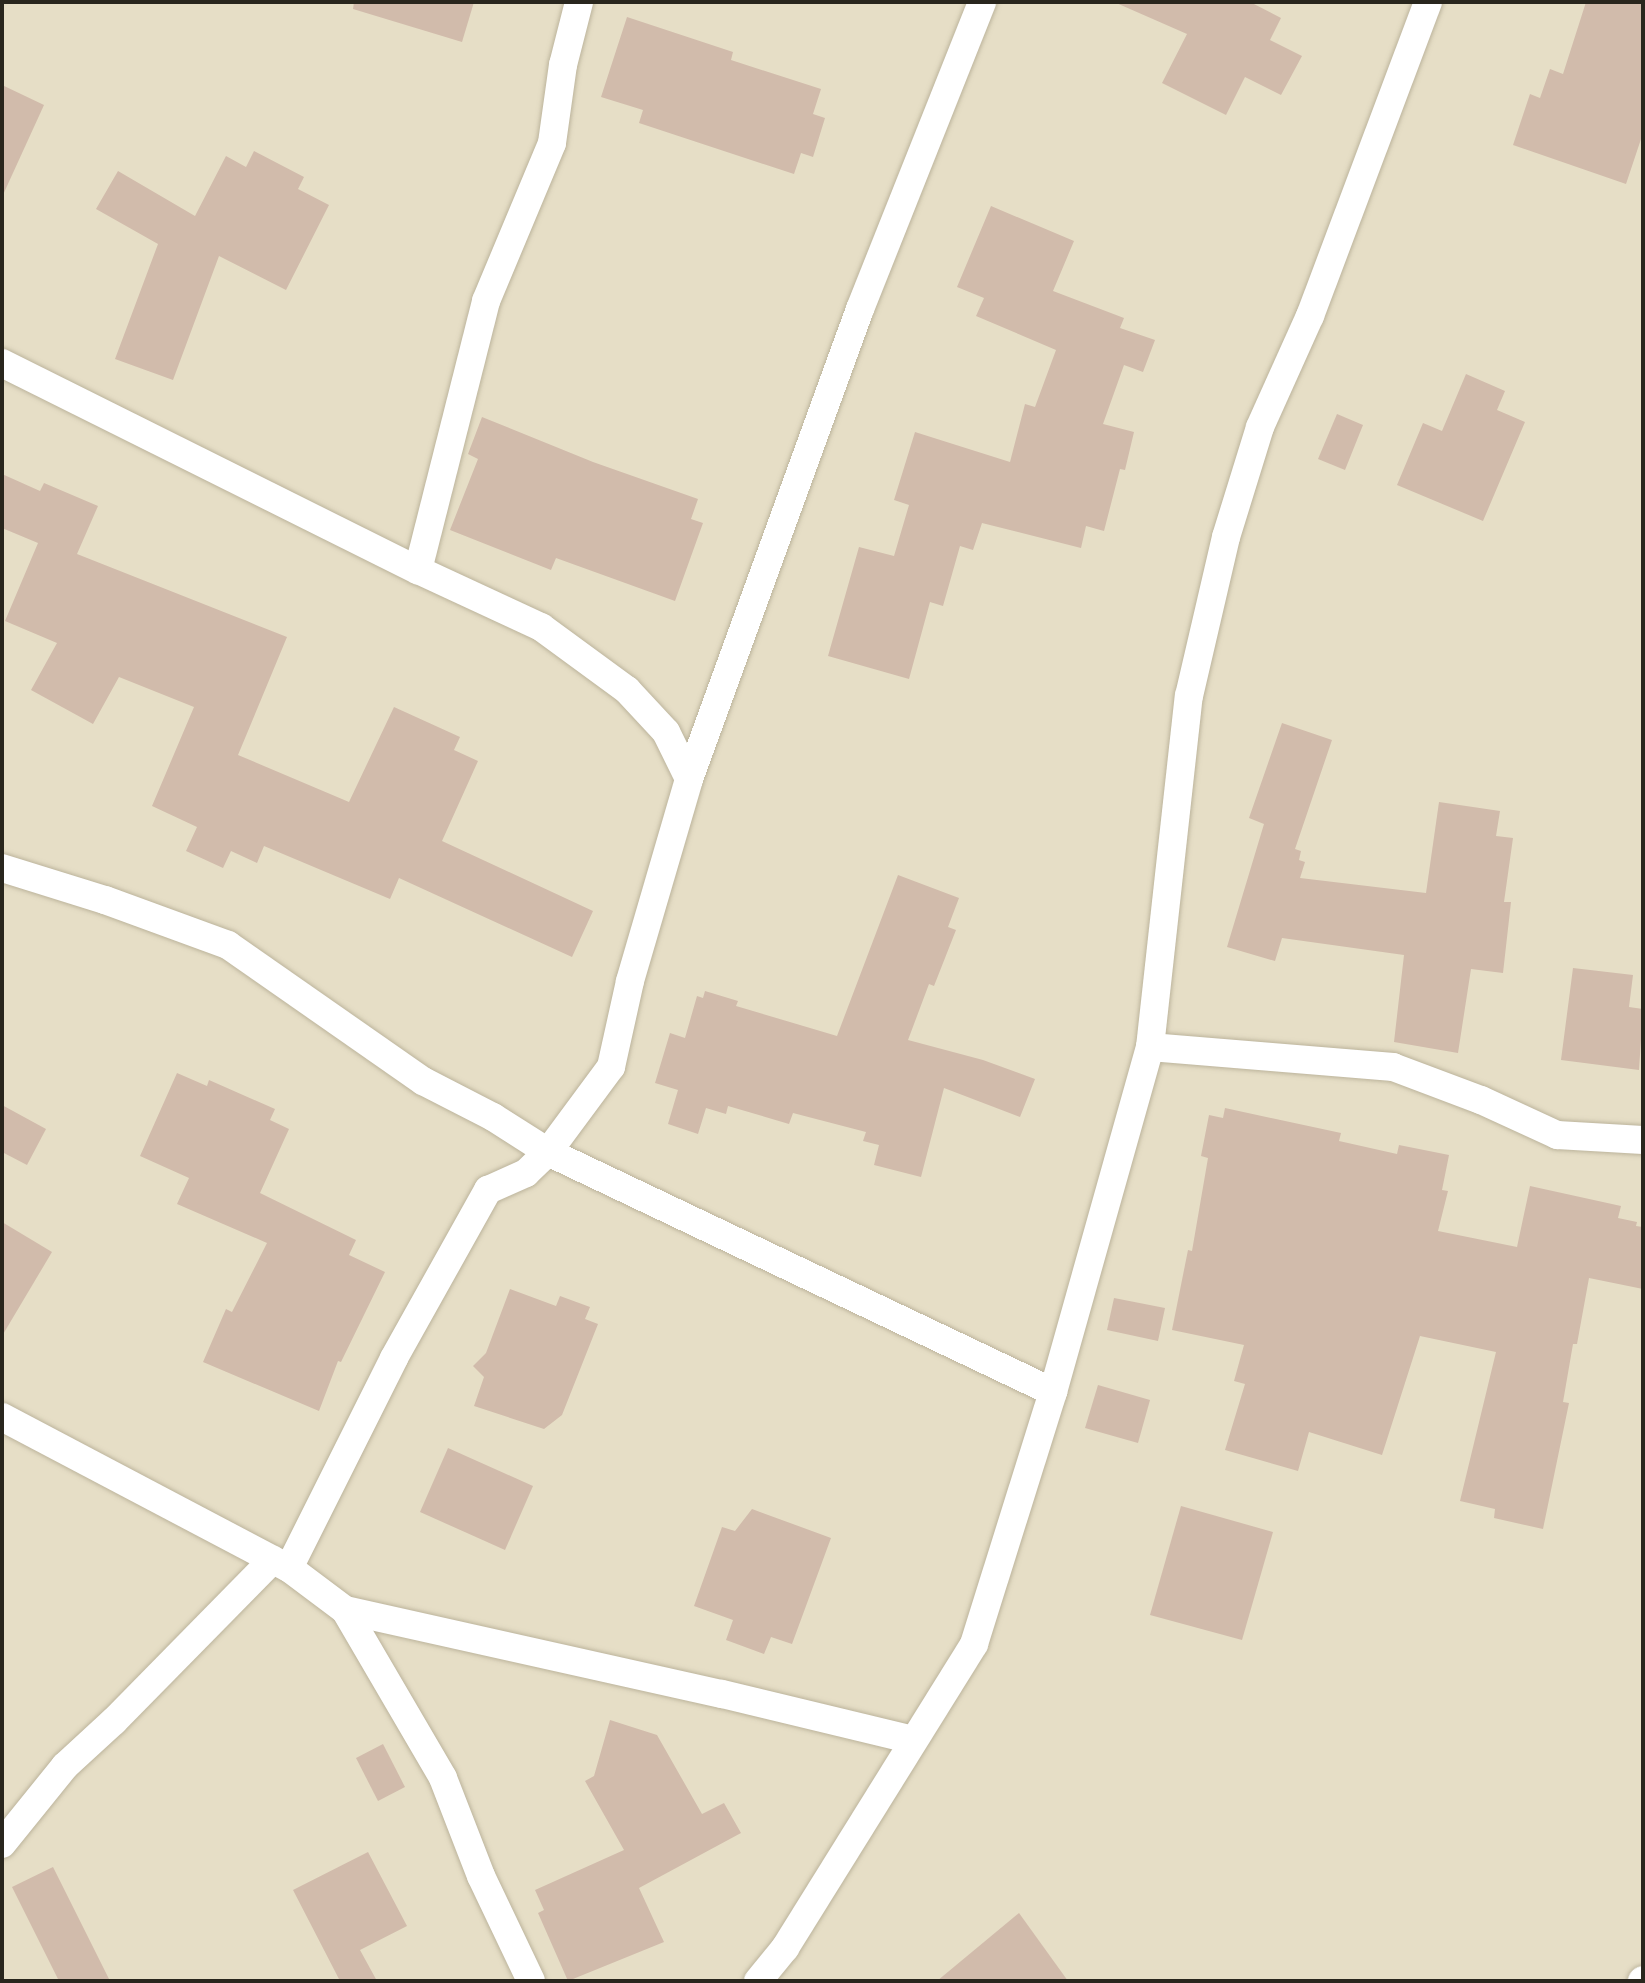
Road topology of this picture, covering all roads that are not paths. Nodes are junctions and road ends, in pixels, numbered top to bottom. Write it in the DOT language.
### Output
graph roads {
  1 [pos="579,2"];
  2 [pos="982,2"];
  3 [pos="1428,2"];
  4 [pos="2,363"];
  5 [pos="418,570"];
  6 [pos="689,779"];
  7 [pos="2,868"];
  8 [pos="1150,1047"];
  9 [pos="1643,1140"];
  10 [pos="548,1152"];
  11 [pos="1053,1392"];
  12 [pos="2,1417"];
  13 [pos="280,1564"];
  14 [pos="345,1610"];
  15 [pos="913,1740"];
  16 [pos="2,1844"];
  17 [pos="531,1981"];
  18 [pos="758,1981"];
  1 -- 5 [label="street"];
  2 -- 6 [label="street"];
  3 -- 8 [label="street"];
  4 -- 5 [label="street"];
  5 -- 6 [label="street"];
  6 -- 10 [label="street"];
  7 -- 10 [label="street"];
  8 -- 9 [label="street"];
  8 -- 11 [label="street"];
  10 -- 11 [label="street"];
  10 -- 13 [label="street"];
  11 -- 15 [label="street"];
  12 -- 13 [label="street"];
  13 -- 14 [label="street"];
  13 -- 16 [label="street"];
  14 -- 15 [label="street"];
  14 -- 17 [label="street"];
  15 -- 18 [label="street"];
}
